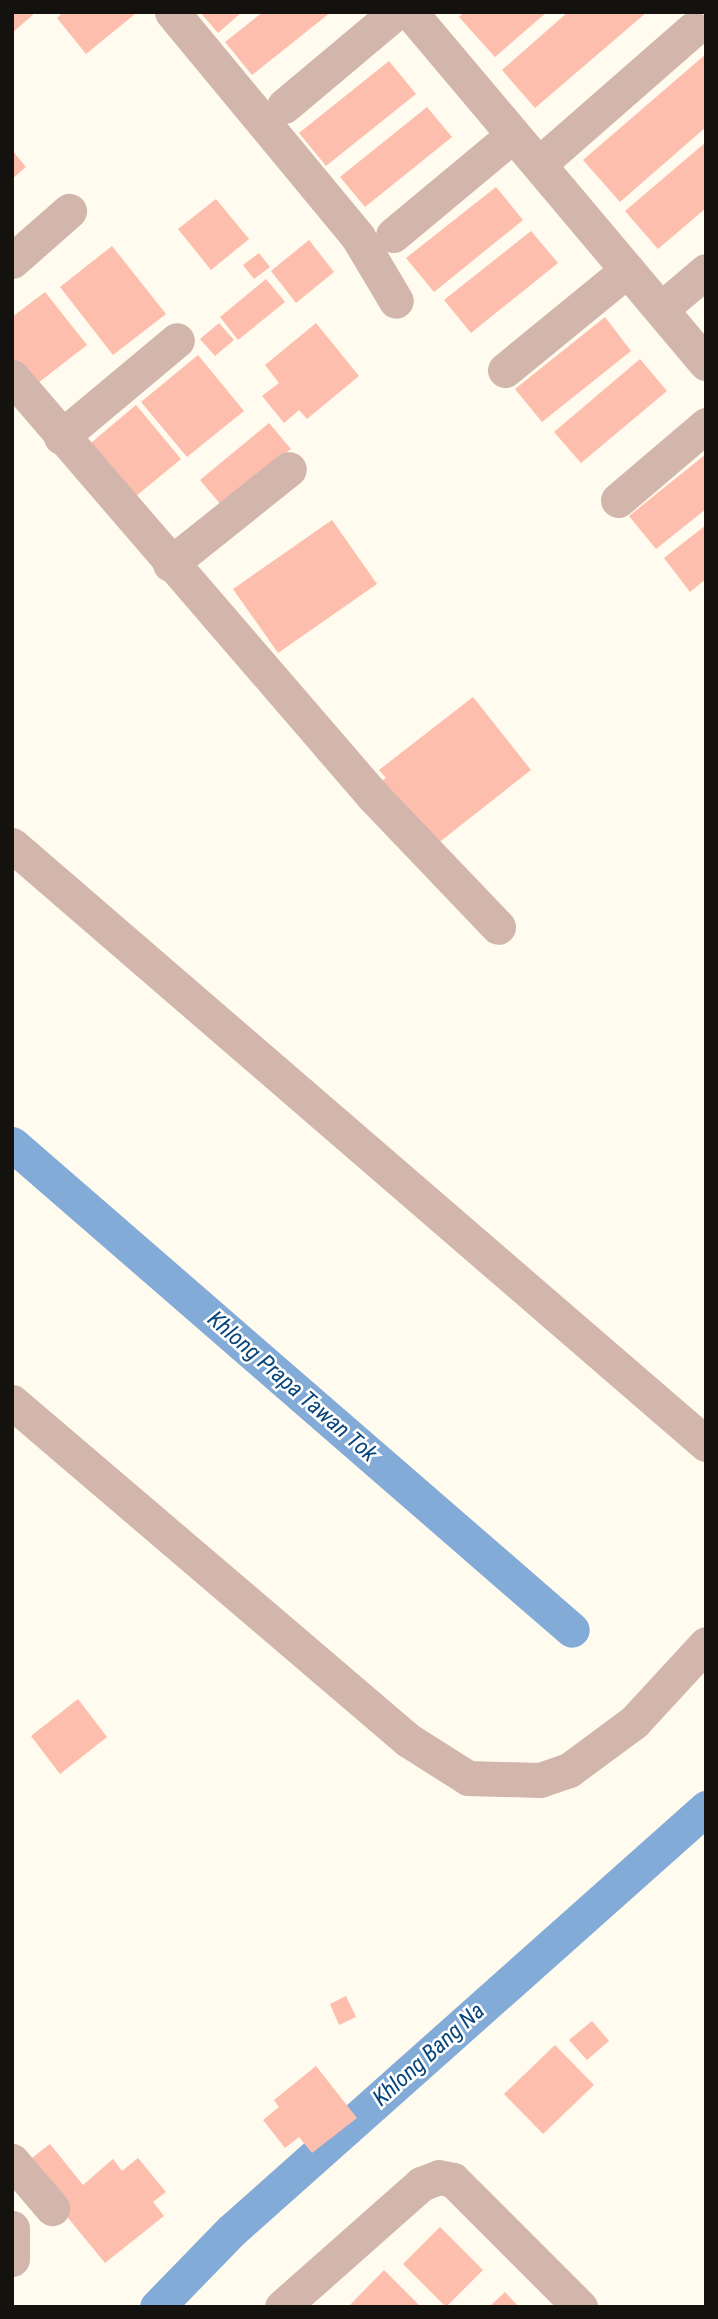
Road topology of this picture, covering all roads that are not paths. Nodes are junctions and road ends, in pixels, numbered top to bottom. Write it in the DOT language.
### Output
graph roads {
  1 [pos="172,12"];
  2 [pos="414,15"];
  3 [pos="693,29"];
  4 [pos="284,106"];
  5 [pos="513,135"];
  6 [pos="539,164"];
  7 [pos="69,211"];
  8 [pos="393,235"];
  9 [pos="12,261"];
  10 [pos="627,270"];
  11 [pos="706,271"];
  12 [pos="396,301"];
  13 [pos="660,309"];
  14 [pos="177,340"];
  15 [pos="706,363"];
  16 [pos="505,370"];
  17 [pos="12,377"];
  18 [pos="706,425"];
  19 [pos="61,437"];
  20 [pos="289,469"];
  21 [pos="618,500"];
  22 [pos="170,564"];
  23 [pos="12,845"];
  24 [pos="498,927"];
  25 [pos="12,1402"];
  26 [pos="706,1444"];
  27 [pos="706,1644"];
  28 [pos="12,2161"];
  29 [pos="52,2208"];
  30 [pos="12,2228"];
  31 [pos="12,2259"];
  32 [pos="282,2307"];
  33 [pos="580,2307"];
  1 -- 12 [label="street"];
  2 -- 4 [label="street"];
  2 -- 5 [label="street"];
  3 -- 6 [label="street"];
  5 -- 6 [label="street"];
  5 -- 8 [label="street"];
  6 -- 10 [label="street"];
  7 -- 9 [label="street"];
  10 -- 13 [label="street"];
  10 -- 16 [label="street"];
  11 -- 13 [label="street"];
  13 -- 15 [label="street"];
  14 -- 19 [label="street"];
  17 -- 19 [label="street"];
  18 -- 21 [label="street"];
  19 -- 22 [label="street"];
  20 -- 22 [label="street"];
  22 -- 24 [label="street"];
  23 -- 26 [label="street"];
  25 -- 27 [label="street"];
  28 -- 29 [label="street"];
  30 -- 31 [label="street"];
  32 -- 33 [label="street"];
}
